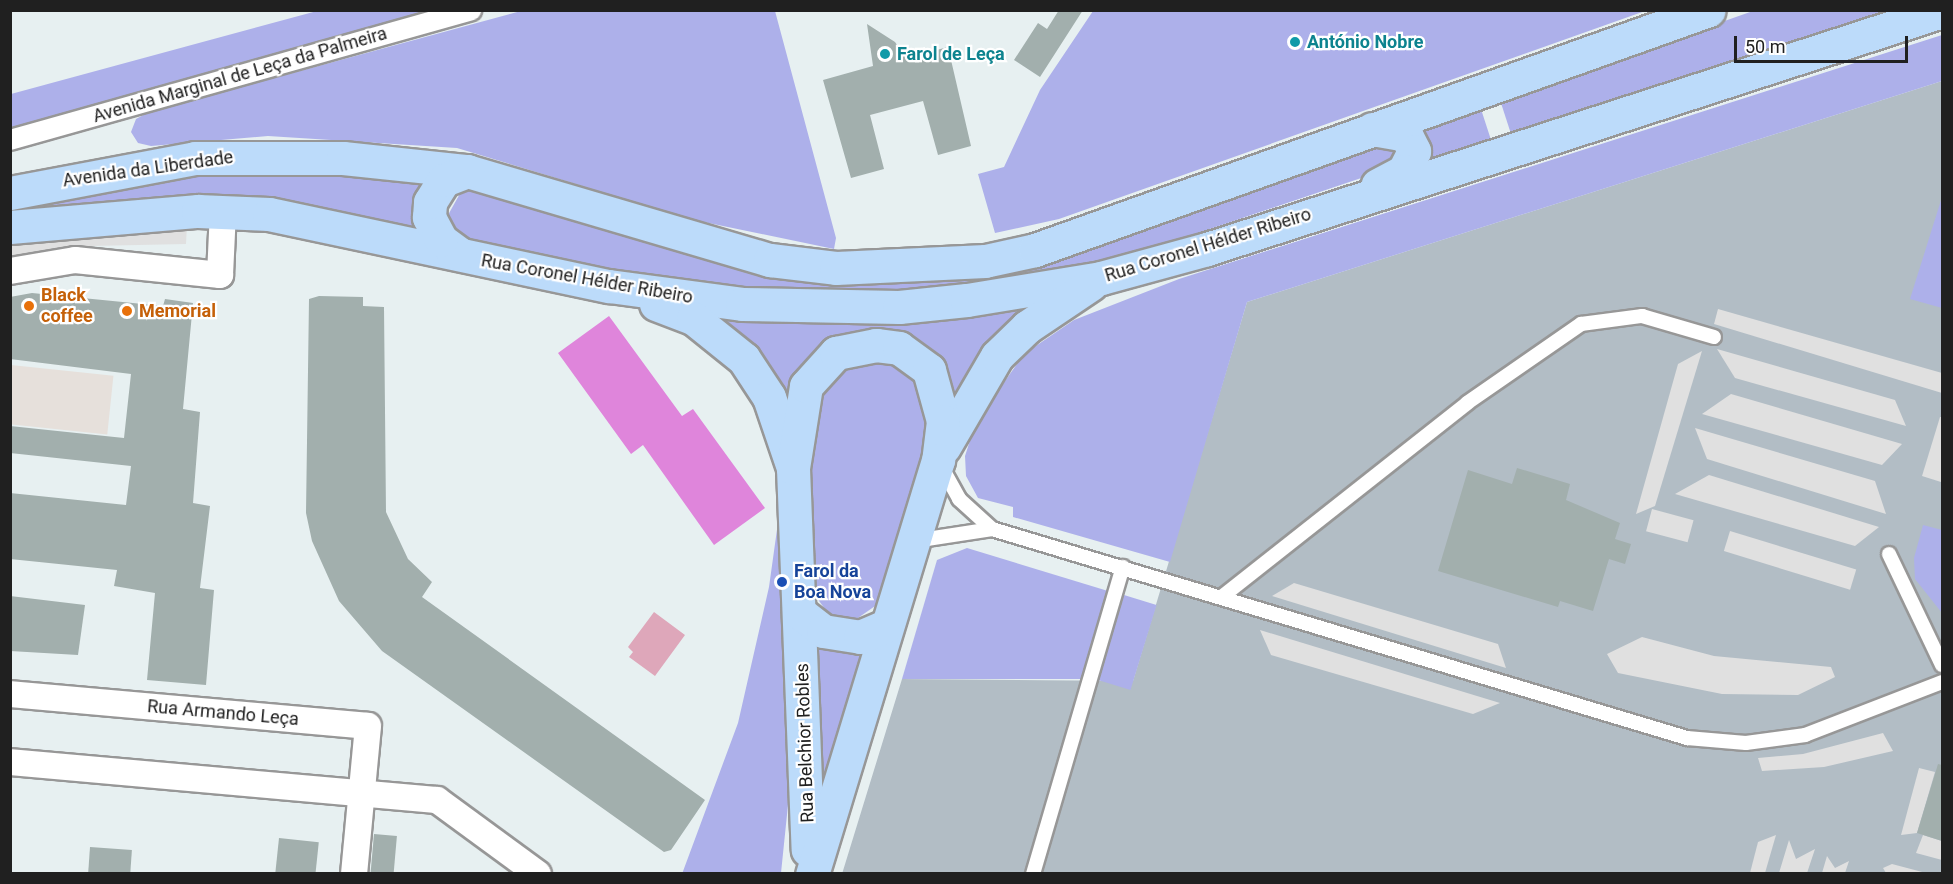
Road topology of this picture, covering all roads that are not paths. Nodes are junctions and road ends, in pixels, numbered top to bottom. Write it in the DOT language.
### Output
graph roads {
  1 [pos="471,10"];
  2 [pos="1709,10"];
  3 [pos="1942,11"];
  4 [pos="1371,129"];
  5 [pos="10,141"];
  6 [pos="467,171"];
  7 [pos="10,193"];
  8 [pos="1347,202"];
  9 [pos="223,212"];
  10 [pos="10,227"];
  11 [pos="464,257"];
  12 [pos="10,271"];
  13 [pos="1101,278"];
  14 [pos="609,286"];
  15 [pos="1714,337"];
  16 [pos="938,460"];
  17 [pos="793,468"];
  18 [pos="992,529"];
  19 [pos="911,549"];
  20 [pos="1889,554"];
  21 [pos="1123,567"];
  22 [pos="1223,596"];
  23 [pos="800,613"];
  24 [pos="886,626"];
  25 [pos="1942,665"];
  26 [pos="1942,682"];
  27 [pos="10,694"];
  28 [pos="10,762"];
  29 [pos="361,794"];
  30 [pos="354,873"];
  31 [pos="538,873"];
  32 [pos="809,873"];
  33 [pos="1034,873"];
  1 -- 5 [label="street, Avenida Marginal de Leça da Palmeira"];
  2 -- 4 [label="main road"];
  3 -- 8 [label="main road, Rua Coronel Hélder Ribeiro"];
  4 -- 6 [label="main road"];
  4 -- 8 [label="main road"];
  6 -- 7 [label="main road, Avenida da Liberdade"];
  6 -- 11 [label="main road, Rua Coronel Hélder Ribeiro"];
  8 -- 13 [label="main road, Rua Coronel Hélder Ribeiro"];
  9 -- 10 [label="main road"];
  9 -- 11 [label="main road"];
  9 -- 12 [label="street"];
  11 -- 14 [label="main road, Rua Coronel Hélder Ribeiro"];
  13 -- 14 [label="main road, Rua Coronel Hélder Ribeiro"];
  13 -- 16 [label="main road, Rua Belchior Robles"];
  14 -- 17 [label="main road, Rua Belchior Robles"];
  15 -- 22 [label="lane"];
  16 -- 17 [label="main road, Rua Belchior Robles"];
  16 -- 18 [label="lane"];
  16 -- 19 [label="main road, Rua Belchior Robles"];
  17 -- 23 [label="main road, Rua Belchior Robles"];
  18 -- 19 [label="lane"];
  18 -- 21 [label="lane"];
  19 -- 24 [label="main road, Rua Belchior Robles"];
  20 -- 25 [label="lane"];
  21 -- 22 [label="lane"];
  21 -- 33 [label="lane"];
  22 -- 26 [label="lane"];
  23 -- 24 [label="main road"];
  23 -- 32 [label="main road, Rua Belchior Robles"];
  24 -- 32 [label="main road, Rua Belchior Robles"];
  27 -- 29 [label="street, Rua Armando Leça"];
  28 -- 29 [label="street"];
  29 -- 30 [label="street, Rua Armando Leça"];
  29 -- 31 [label="street"];
}
